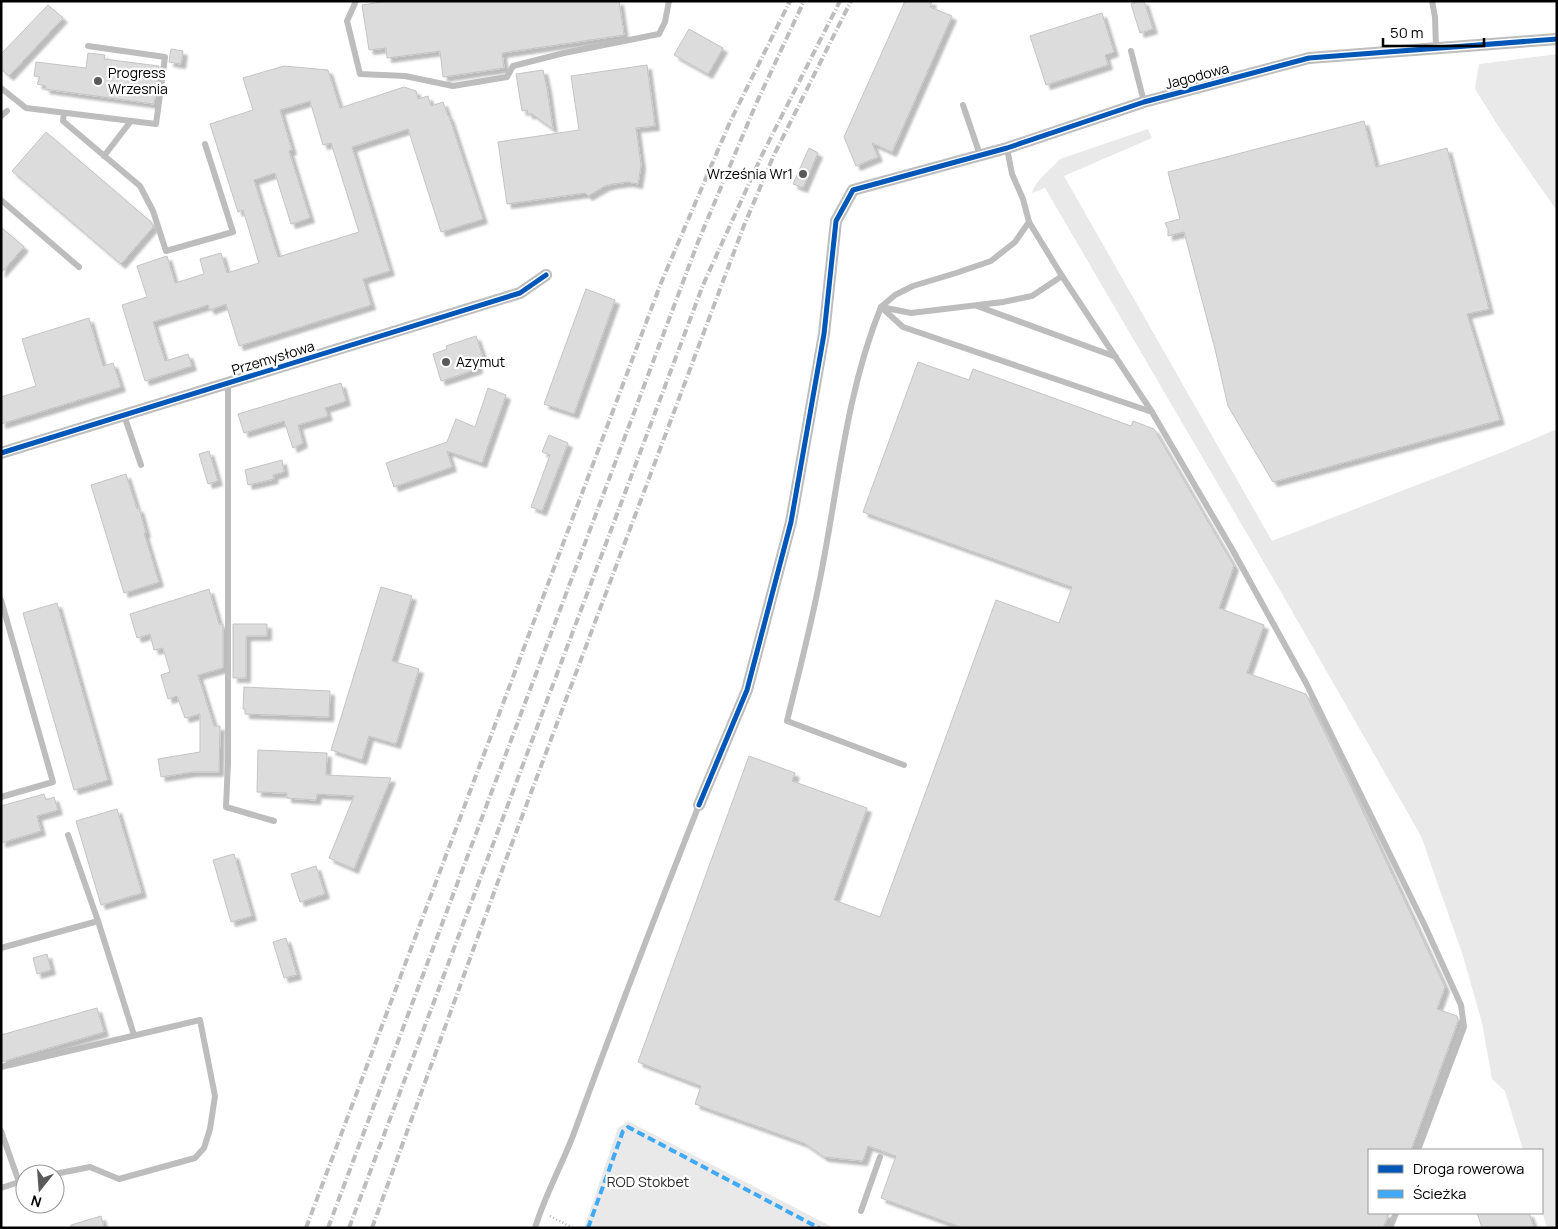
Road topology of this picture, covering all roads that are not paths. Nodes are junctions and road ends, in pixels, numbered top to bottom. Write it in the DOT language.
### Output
graph roads {
  1 [pos="356,1"];
  2 [pos="669,1"];
  3 [pos="1432,1"];
  4 [pos="1557,39"];
  5 [pos="88,46"];
  6 [pos="1436,47"];
  7 [pos="1131,51"];
  8 [pos="1,88"];
  9 [pos="1144,102"];
  10 [pos="963,105"];
  11 [pos="6,111"];
  12 [pos="64,112"];
  13 [pos="1,116"];
  14 [pos="131,121"];
  15 [pos="205,144"];
  16 [pos="1007,148"];
  17 [pos="980,155"];
  18 [pos="104,156"];
  19 [pos="1,200"];
  20 [pos="1029,222"];
  21 [pos="79,267"];
  22 [pos="546,275"];
  23 [pos="1062,276"];
  24 [pos="974,305"];
  25 [pos="881,307"];
  26 [pos="1116,357"];
  27 [pos="228,383"];
  28 [pos="1152,412"];
  29 [pos="124,416"];
  30 [pos="1,453"];
  31 [pos="141,465"];
  32 [pos="1,600"];
  33 [pos="904,765"];
  34 [pos="1,797"];
  35 [pos="699,805"];
  36 [pos="274,822"];
  37 [pos="68,835"];
  38 [pos="98,921"];
  39 [pos="1,948"];
  40 [pos="134,1035"];
  41 [pos="1,1067"];
  42 [pos="1,1131"];
  43 [pos="1418,1149"];
  44 [pos="880,1156"];
  45 [pos="15,1165"];
  46 [pos="65,1172"];
  47 [pos="15,1184"];
  48 [pos="1,1188"];
  49 [pos="861,1211"];
  50 [pos="1396,1214"];
  51 [pos="535,1228"];
  52 [pos="1390,1228"];
  1 -- 2 [label="lane"];
  3 -- 6 [label="lane"];
  4 -- 6 [label="street, Jagodowa"];
  5 -- 14 [label="lane"];
  6 -- 9 [label="street, Jagodowa"];
  7 -- 9 [label="lane"];
  8 -- 12 [label="lane"];
  9 -- 16 [label="street, Jagodowa"];
  10 -- 17 [label="lane"];
  11 -- 13 [label="lane"];
  12 -- 14 [label="lane"];
  12 -- 18 [label="lane"];
  14 -- 18 [label="lane"];
  15 -- 18 [label="lane"];
  16 -- 17 [label="street, Jagodowa"];
  16 -- 20 [label="lane"];
  17 -- 35 [label="street, Jagodowa"];
  19 -- 21 [label="lane"];
  20 -- 23 [label="lane"];
  20 -- 25 [label="lane"];
  22 -- 27 [label="street, Przemysłowa"];
  23 -- 24 [label="lane"];
  23 -- 26 [label="lane"];
  24 -- 25 [label="lane"];
  24 -- 26 [label="lane"];
  25 -- 28 [label="lane"];
  25 -- 33 [label="lane"];
  26 -- 28 [label="lane"];
  27 -- 29 [label="street, Przemysłowa"];
  27 -- 36 [label="lane"];
  28 -- 43 [label="lane"];
  29 -- 30 [label="street, Przemysłowa"];
  29 -- 31 [label="lane"];
  32 -- 34 [label="lane"];
  35 -- 51 [label="lane"];
  37 -- 38 [label="lane"];
  38 -- 39 [label="lane"];
  38 -- 40 [label="lane"];
  40 -- 41 [label="lane"];
  40 -- 46 [label="lane"];
  42 -- 45 [label="lane"];
  44 -- 49 [label="lane"];
  47 -- 48 [label="lane"];
  50 -- 52 [label="lane"];
}
